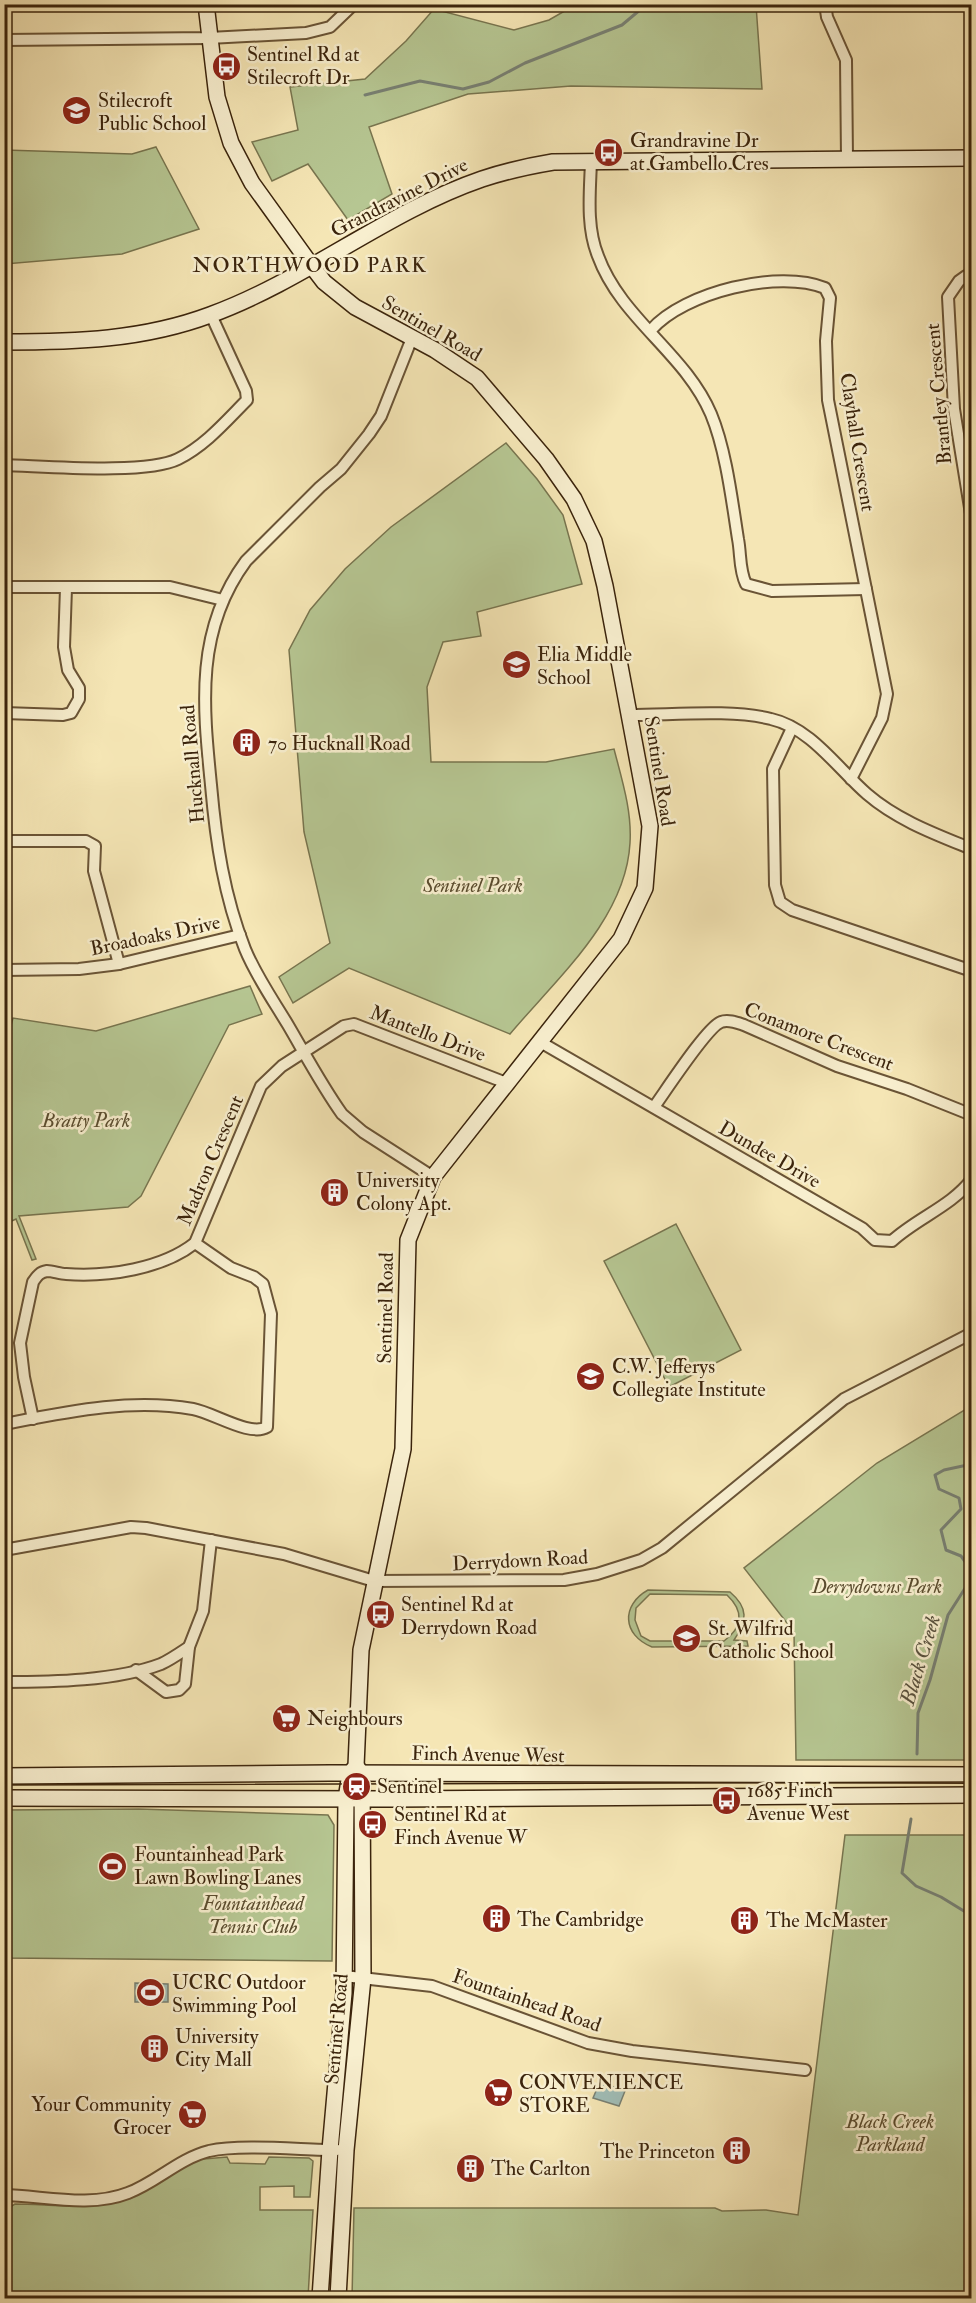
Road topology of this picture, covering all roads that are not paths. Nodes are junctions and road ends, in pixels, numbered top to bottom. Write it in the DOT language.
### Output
graph roads {
  1 [pos="206,4"];
  2 [pos="354,4"];
  3 [pos="825,4"];
  4 [pos="209,38"];
  5 [pos="4,40"];
  6 [pos="972,158"];
  7 [pos="848,159"];
  8 [pos="591,161"];
  9 [pos="311,265"];
  10 [pos="972,278"];
  11 [pos="211,315"];
  12 [pos="651,330"];
  13 [pos="412,338"];
  14 [pos="4,342"];
  15 [pos="4,465"];
  16 [pos="972,520"];
  17 [pos="4,588"];
  18 [pos="66,588"];
  19 [pos="866,589"];
  20 [pos="223,600"];
  21 [pos="4,713"];
  22 [pos="630,715"];
  23 [pos="792,728"];
  24 [pos="851,779"];
  25 [pos="4,841"];
  26 [pos="972,849"];
  27 [pos="240,935"];
  28 [pos="119,964"];
  29 [pos="4,970"];
  30 [pos="972,971"];
  31 [pos="542,1043"];
  32 [pos="304,1052"];
  33 [pos="509,1084"];
  34 [pos="654,1107"];
  35 [pos="972,1115"];
  36 [pos="433,1177"];
  37 [pos="972,1179"];
  38 [pos="195,1243"];
  39 [pos="972,1333"];
  40 [pos="33,1419"];
  41 [pos="4,1424"];
  42 [pos="211,1540"];
  43 [pos="4,1550"];
  44 [pos="374,1581"];
  45 [pos="189,1647"];
  46 [pos="135,1670"];
  47 [pos="4,1682"];
  48 [pos="356,1771"];
  49 [pos="972,1774"];
  50 [pos="4,1776"];
  51 [pos="972,1795"];
  52 [pos="4,1798"];
  53 [pos="346,1799"];
  54 [pos="362,1799"];
  55 [pos="344,1976"];
  56 [pos="363,1978"];
  57 [pos="805,2070"];
  58 [pos="330,2150"];
  59 [pos="346,2150"];
  60 [pos="4,2195"];
  61 [pos="320,2298"];
  62 [pos="338,2298"];
  1 -- 4 [label="street, Sentinel Road"];
  2 -- 4 [label="street"];
  3 -- 7 [label="street"];
  4 -- 5 [label="street"];
  4 -- 9 [label="street, Sentinel Road"];
  6 -- 7 [label="street, Grandravine Drive"];
  7 -- 8 [label="street, Grandravine Drive"];
  8 -- 9 [label="street, Grandravine Drive"];
  8 -- 12 [label="street"];
  9 -- 11 [label="street, Grandravine Drive"];
  9 -- 13 [label="street, Sentinel Road"];
  10 -- 16 [label="street, Brantley Crescent"];
  11 -- 14 [label="street, Grandravine Drive"];
  11 -- 15 [label="street"];
  12 -- 19 [label="street"];
  12 -- 19 [label="street, Clayhall Crescent"];
  13 -- 20 [label="street, Hucknall Road"];
  13 -- 22 [label="street, Sentinel Road"];
  17 -- 18 [label="street"];
  18 -- 20 [label="street"];
  18 -- 21 [label="street"];
  19 -- 24 [label="street, Clayhall Crescent"];
  20 -- 27 [label="street, Hucknall Road"];
  22 -- 23 [label="street"];
  22 -- 31 [label="street, Sentinel Road"];
  23 -- 24 [label="street"];
  23 -- 30 [label="street"];
  24 -- 26 [label="street"];
  25 -- 28 [label="street"];
  27 -- 28 [label="street, Broadoaks Drive"];
  27 -- 32 [label="street, Hucknall Road"];
  28 -- 29 [label="street, Broadoaks Drive"];
  31 -- 33 [label="street, Sentinel Road"];
  31 -- 34 [label="street, Dundee Drive"];
  32 -- 33 [label="street, Mantello Drive"];
  32 -- 36 [label="street, Hucknall Road"];
  32 -- 38 [label="street, Madron Crescent"];
  33 -- 36 [label="street, Sentinel Road"];
  34 -- 35 [label="street, Conamore Crescent"];
  34 -- 37 [label="street, Dundee Drive"];
  36 -- 44 [label="street, Sentinel Road"];
  38 -- 40 [label="street, Madron Crescent"];
  38 -- 40 [label="street"];
  39 -- 44 [label="street, Derrydown Road"];
  40 -- 41 [label="street"];
  42 -- 43 [label="street, Derrydown Road"];
  42 -- 44 [label="street, Derrydown Road"];
  42 -- 45 [label="street"];
  44 -- 48 [label="street, Sentinel Road"];
  45 -- 46 [label="street"];
  45 -- 46 [label="street"];
  46 -- 47 [label="street"];
  48 -- 49 [label="street, Finch Avenue West"];
  48 -- 50 [label="street, Finch Avenue West"];
  48 -- 53 [label="street, Sentinel Road"];
  48 -- 54 [label="street, Sentinel Road"];
  51 -- 54 [label="street"];
  52 -- 53 [label="street"];
  53 -- 54 [label="street"];
  53 -- 55 [label="street, Sentinel Road"];
  54 -- 56 [label="street, Sentinel Road"];
  55 -- 56 [label="street, Fountainhead Road"];
  55 -- 58 [label="street, Sentinel Road"];
  56 -- 57 [label="street, Fountainhead Road"];
  56 -- 59 [label="street, Sentinel Road"];
  58 -- 59 [label="street"];
  58 -- 60 [label="street"];
  58 -- 61 [label="street, Sentinel Road"];
  59 -- 62 [label="street, Sentinel Road"];
}
